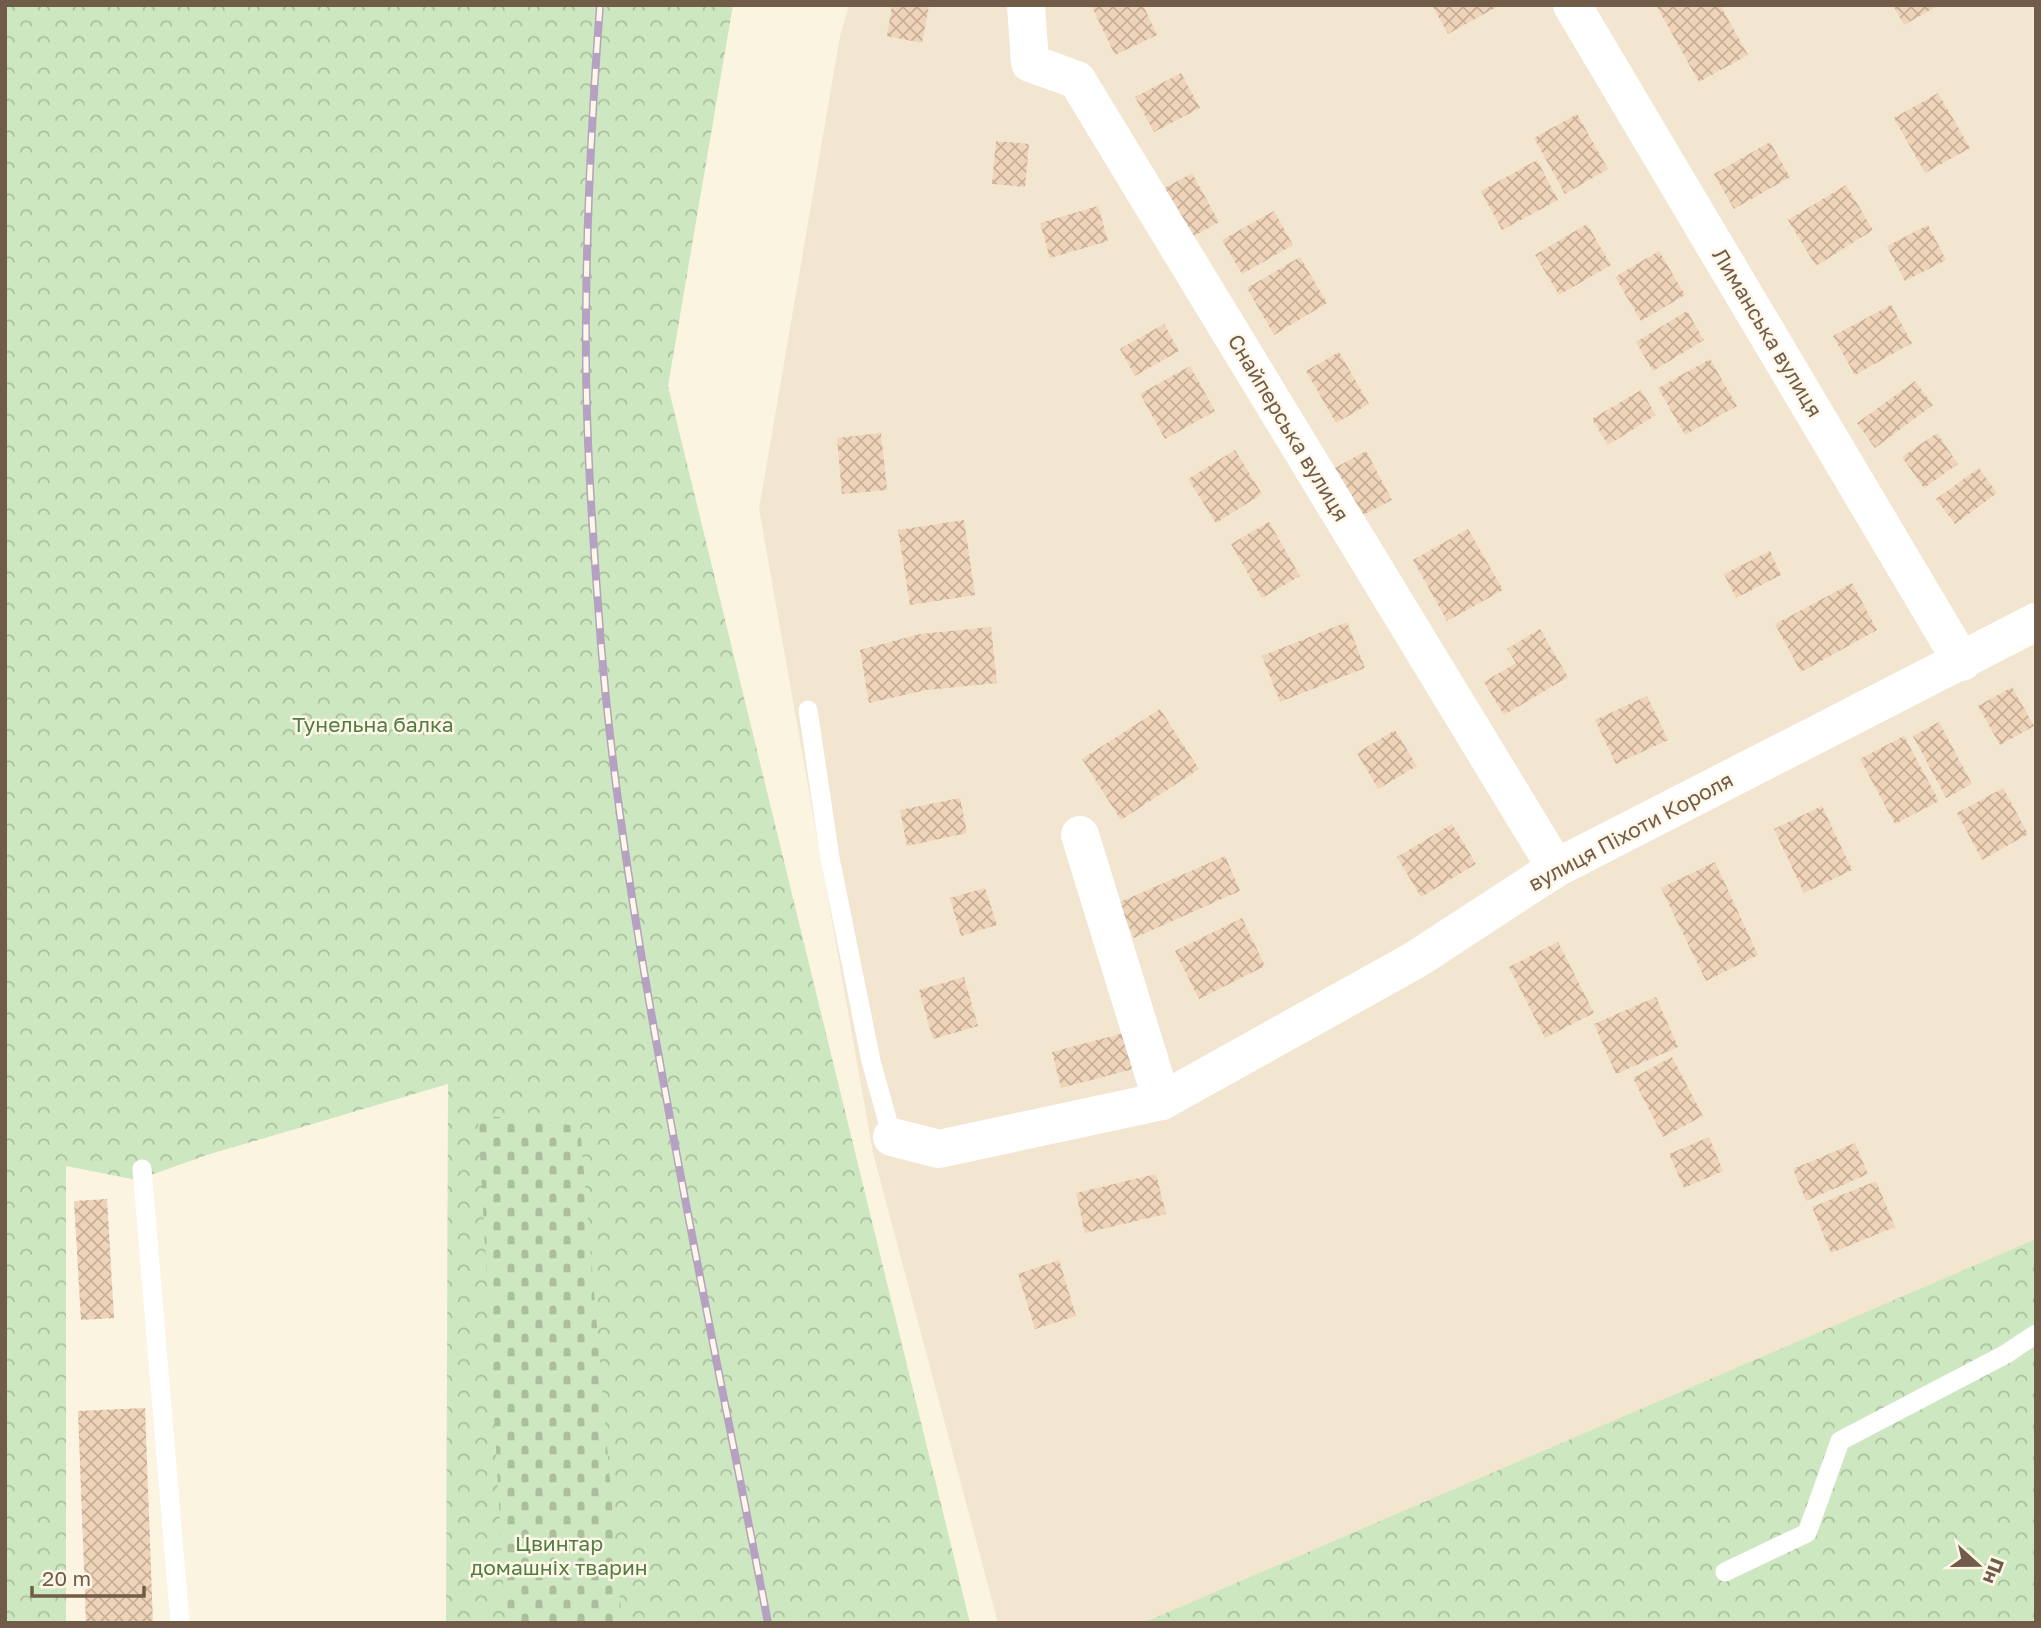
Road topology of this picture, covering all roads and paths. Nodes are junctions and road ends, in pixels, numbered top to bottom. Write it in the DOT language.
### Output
graph roads {
  1 [pos="1026,5"];
  2 [pos="1572,5"];
  3 [pos="2036,622"];
  4 [pos="1962,662"];
  5 [pos="808,710"];
  6 [pos="1080,835"];
  7 [pos="1556,868"];
  8 [pos="1161,1101"];
  9 [pos="892,1137"];
  10 [pos="142,1169"];
  11 [pos="2036,1334"];
  12 [pos="1725,1572"];
  13 [pos="180,1623"];
  1 -- 7 [label="street, Снайперська вулиця"];
  2 -- 4 [label="street, Лиманська вулиця"];
  3 -- 4 [label="street, вулиця Піхоти Короля"];
  4 -- 7 [label="street, вулиця Піхоти Короля"];
  5 -- 9 [label="lane"];
  6 -- 8 [label="street"];
  7 -- 8 [label="street, вулиця Піхоти Короля"];
  8 -- 9 [label="street, вулиця Піхоти Короля"];
  10 -- 13 [label="lane"];
  11 -- 12 [label="lane"];
}
